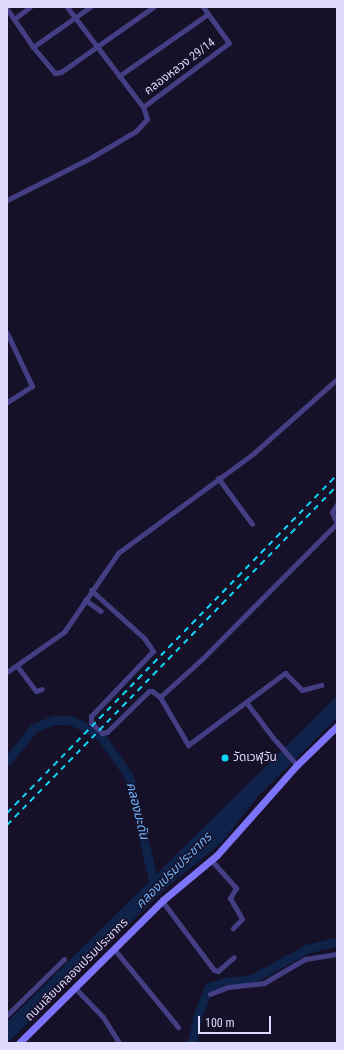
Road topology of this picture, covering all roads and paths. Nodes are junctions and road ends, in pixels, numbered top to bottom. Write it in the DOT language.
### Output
graph roads {
  1 [pos="30,7"];
  2 [pos="68,7"];
  3 [pos="90,7"];
  4 [pos="153,7"];
  5 [pos="203,7"];
  6 [pos="7,9"];
  7 [pos="208,14"];
  8 [pos="75,18"];
  9 [pos="14,19"];
  10 [pos="98,46"];
  11 [pos="33,47"];
  12 [pos="119,76"];
  13 [pos="142,107"];
  14 [pos="7,200"];
  15 [pos="7,333"];
  16 [pos="337,379"];
  17 [pos="7,402"];
  18 [pos="218,478"];
  19 [pos="337,504"];
  20 [pos="337,523"];
  21 [pos="252,524"];
  22 [pos="91,590"];
  23 [pos="85,600"];
  24 [pos="101,611"];
  25 [pos="17,666"];
  26 [pos="7,672"];
  27 [pos="321,685"];
  28 [pos="42,690"];
  29 [pos="160,697"];
  30 [pos="246,702"];
  31 [pos="337,727"];
  32 [pos="296,763"];
  33 [pos="211,860"];
  34 [pos="162,901"];
  35 [pos="233,928"];
  36 [pos="114,949"];
  37 [pos="337,955"];
  38 [pos="234,956"];
  39 [pos="64,959"];
  40 [pos="75,988"];
  41 [pos="210,994"];
  42 [pos="7,1015"];
  43 [pos="178,1027"];
  44 [pos="19,1043"];
  45 [pos="119,1043"];
  1 -- 9 [label="street"];
  2 -- 8 [label="street"];
  3 -- 8 [label="street"];
  4 -- 10 [label="street"];
  5 -- 7 [label="street"];
  6 -- 9 [label="street"];
  7 -- 12 [label="street"];
  7 -- 13 [label="street, คลองหลวง 29/14"];
  8 -- 10 [label="street"];
  8 -- 11 [label="street"];
  9 -- 11 [label="street"];
  10 -- 11 [label="street"];
  10 -- 12 [label="street"];
  12 -- 13 [label="street"];
  13 -- 14 [label="street"];
  15 -- 17 [label="street"];
  16 -- 18 [label="street"];
  18 -- 21 [label="street"];
  18 -- 22 [label="street"];
  19 -- 20 [label="street"];
  20 -- 29 [label="street"];
  22 -- 23 [label="street"];
  22 -- 29 [label="street"];
  23 -- 24 [label="street"];
  23 -- 25 [label="street"];
  25 -- 26 [label="street"];
  25 -- 28 [label="street"];
  27 -- 30 [label="street"];
  29 -- 30 [label="street"];
  30 -- 32 [label="street"];
  31 -- 32 [label="street, ถนนเลียบคลองเปรมประชากร"];
  32 -- 33 [label="street, ถนนเลียบคลองเปรมประชากร"];
  33 -- 34 [label="street, ถนนเลียบคลองเปรมประชากร"];
  33 -- 35 [label="street"];
  34 -- 36 [label="street, ถนนเลียบคลองเปรมประชากร"];
  34 -- 38 [label="street"];
  36 -- 40 [label="street, ถนนเลียบคลองเปรมประชากร"];
  36 -- 43 [label="street"];
  37 -- 41 [label="street"];
  39 -- 42 [label="street"];
  40 -- 44 [label="street, ถนนเลียบคลองเปรมประชากร"];
  40 -- 45 [label="street"];
}
